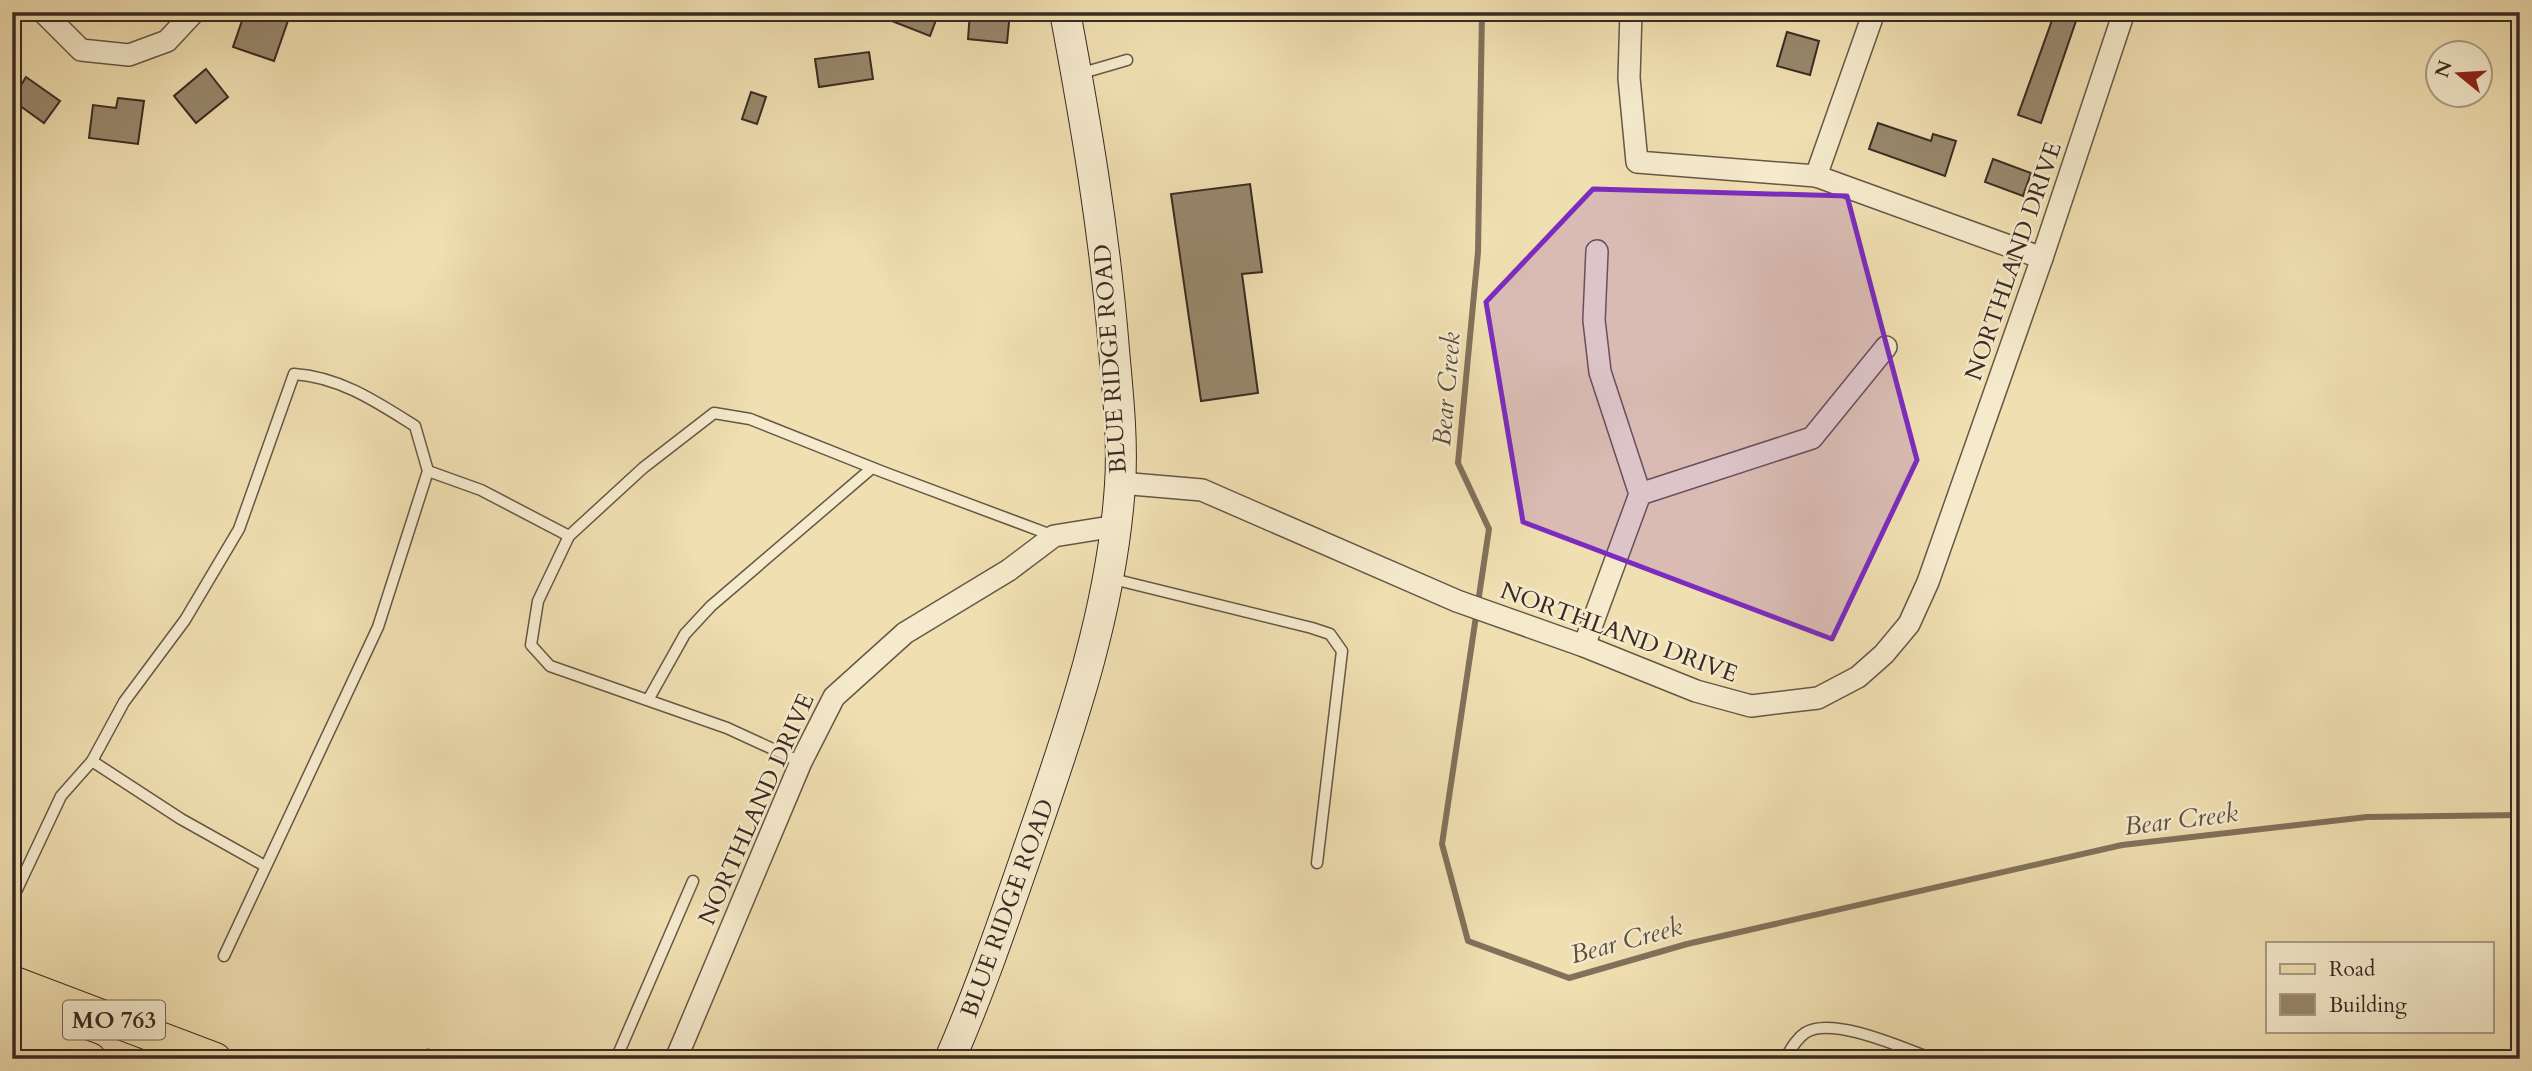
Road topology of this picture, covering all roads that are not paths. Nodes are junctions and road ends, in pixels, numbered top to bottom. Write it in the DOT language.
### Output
graph roads {
  1 [pos="44,12"];
  2 [pos="194,12"];
  3 [pos="1065,12"];
  4 [pos="1631,12"];
  5 [pos="1874,12"];
  6 [pos="2124,12"];
  7 [pos="1127,60"];
  8 [pos="1076,75"];
  9 [pos="1816,176"];
  10 [pos="1597,251"];
  11 [pos="2042,258"];
  12 [pos="1886,346"];
  13 [pos="872,468"];
  14 [pos="428,471"];
  15 [pos="1120,483"];
  16 [pos="1640,494"];
  17 [pos="1116,526"];
  18 [pos="569,536"];
  19 [pos="1054,536"];
  20 [pos="1108,578"];
  21 [pos="1584,646"];
  22 [pos="648,700"];
  23 [pos="92,761"];
  24 [pos="801,762"];
  25 [pos="1317,863"];
  26 [pos="265,866"];
  27 [pos="693,881"];
  28 [pos="12,900"];
  29 [pos="224,956"];
  30 [pos="12,982"];
  31 [pos="12,1008"];
  32 [pos="119,1023"];
  33 [pos="12,1030"];
  34 [pos="90,1059"];
  35 [pos="215,1059"];
  36 [pos="616,1059"];
  37 [pos="676,1059"];
  38 [pos="950,1059"];
  39 [pos="1785,1059"];
  40 [pos="1933,1059"];
  1 -- 2 [label="street"];
  3 -- 8 [label="street, BLUE RIDGE ROAD"];
  4 -- 9 [label="street"];
  5 -- 9 [label="street"];
  6 -- 11 [label="street, NORTHLAND DRIVE"];
  7 -- 8 [label="lane"];
  8 -- 15 [label="street, BLUE RIDGE ROAD"];
  9 -- 11 [label="street"];
  10 -- 16 [label="street"];
  11 -- 21 [label="street, NORTHLAND DRIVE"];
  12 -- 16 [label="street"];
  13 -- 18 [label="lane"];
  13 -- 19 [label="lane"];
  13 -- 22 [label="lane"];
  14 -- 18 [label="lane"];
  14 -- 23 [label="lane"];
  14 -- 26 [label="lane"];
  15 -- 17 [label="street, BLUE RIDGE ROAD"];
  15 -- 21 [label="street, NORTHLAND DRIVE"];
  16 -- 21 [label="street"];
  17 -- 19 [label="street, NORTHLAND DRIVE"];
  17 -- 20 [label="street, BLUE RIDGE ROAD"];
  18 -- 22 [label="lane"];
  19 -- 24 [label="street, NORTHLAND DRIVE"];
  20 -- 25 [label="lane"];
  20 -- 38 [label="street, BLUE RIDGE ROAD"];
  22 -- 24 [label="lane"];
  23 -- 26 [label="lane"];
  23 -- 28 [label="lane"];
  24 -- 37 [label="street, NORTHLAND DRIVE"];
  26 -- 29 [label="lane"];
  27 -- 36 [label="lane"];
  30 -- 32 [label="main road, MO 763"];
  31 -- 32 [label="main road"];
  32 -- 35 [label="main road, MO 763"];
  33 -- 34 [label="main road, MO 763"];
  39 -- 40 [label="lane"];
}
